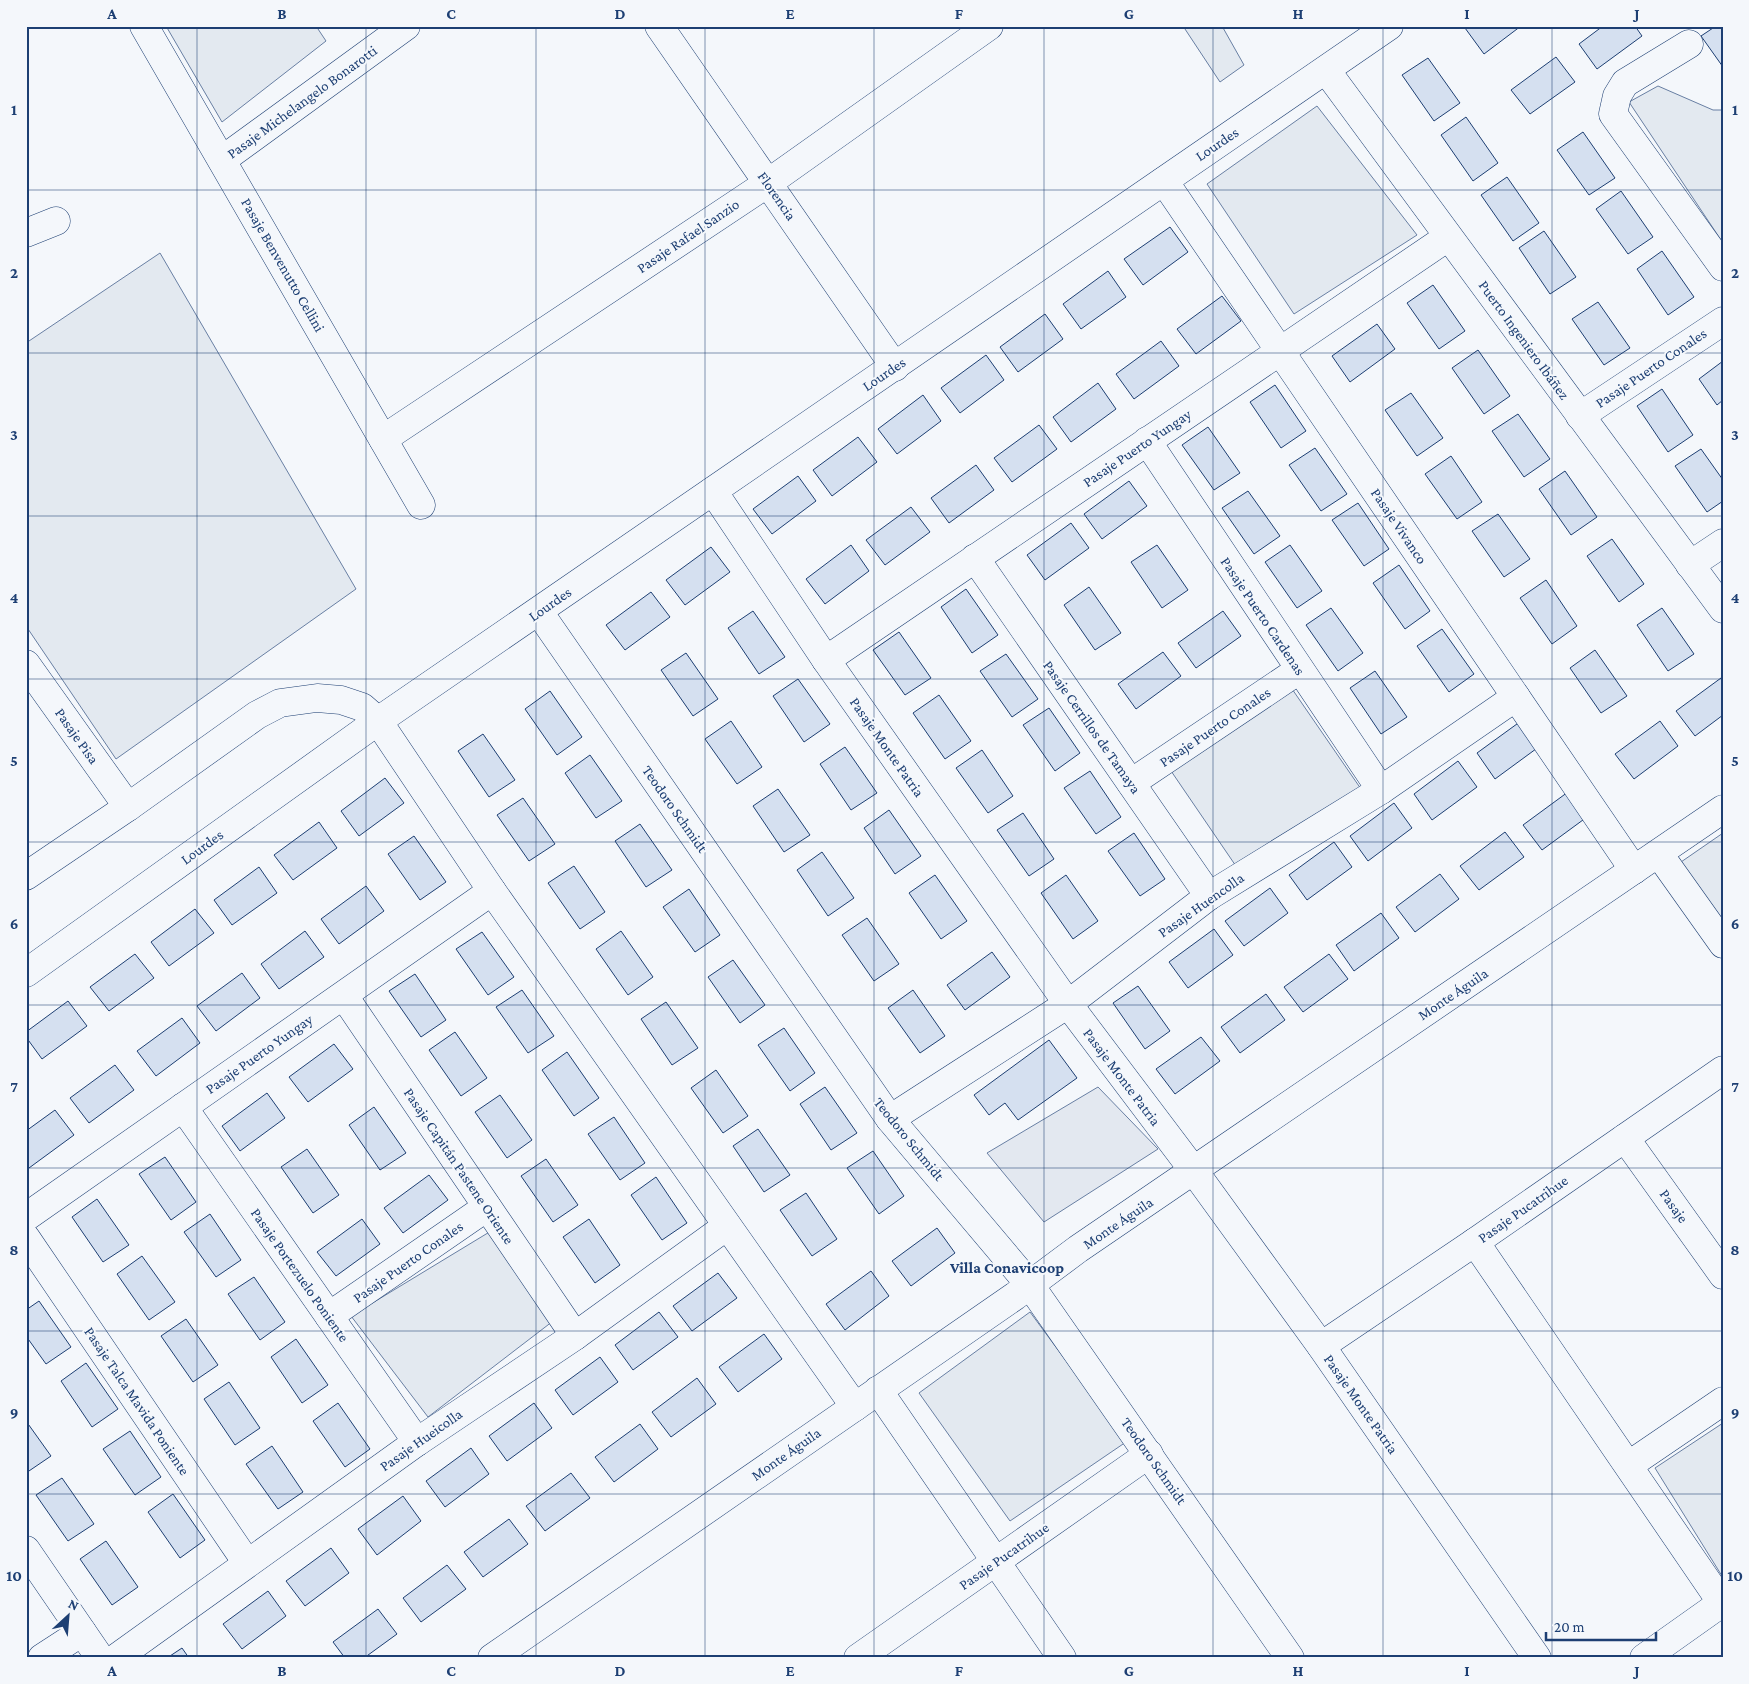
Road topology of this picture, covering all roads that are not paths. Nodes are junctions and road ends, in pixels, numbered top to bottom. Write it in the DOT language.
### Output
graph roads {
  1 [pos="144,26"];
  2 [pos="406,26"];
  3 [pos="659,26"];
  4 [pos="989,26"];
  5 [pos="1389,26"];
  6 [pos="1689,44"];
  7 [pos="1326,70"];
  8 [pos="222,160"];
  9 [pos="1164,181"];
  10 [pos="768,183"];
  11 [pos="56,221"];
  12 [pos="26,233"];
  13 [pos="1448,237"];
  14 [pos="1723,267"];
  15 [pos="1723,321"];
  16 [pos="1280,351"];
  17 [pos="894,367"];
  18 [pos="1580,416"];
  19 [pos="383,439"];
  20 [pos="1147,441"];
  21 [pos="713,491"];
  22 [pos="421,505"];
  23 [pos="1723,543"];
  24 [pos="975,558"];
  25 [pos="1690,566"];
  26 [pos="1723,609"];
  27 [pos="539,612"];
  28 [pos="826,660"];
  29 [pos="26,664"];
  30 [pos="1299,670"];
  31 [pos="1516,697"];
  32 [pos="378,722"];
  33 [pos="1131,783"];
  34 [pos="1380,790"];
  35 [pos="128,808"];
  36 [pos="1723,809"];
  37 [pos="1659,854"];
  38 [pos="1634,870"];
  39 [pos="26,876"];
  40 [pos="492,891"];
  41 [pos="1209,896"];
  42 [pos="1723,944"];
  43 [pos="26,973"];
  44 [pos="344,996"];
  45 [pos="1068,1004"];
  46 [pos="1723,1070"];
  47 [pos="183,1107"];
  48 [pos="890,1119"];
  49 [pos="1625,1138"];
  50 [pos="1194,1171"];
  51 [pos="487,1207"];
  52 [pos="26,1217"];
  53 [pos="727,1226"];
  54 [pos="26,1238"];
  55 [pos="1475,1242"];
  56 [pos="1723,1275"];
  57 [pos="1030,1285"];
  58 [pos="329,1316"];
  59 [pos="575,1336"];
  60 [pos="1321,1346"];
  61 [pos="878,1390"];
  62 [pos="1723,1401"];
  63 [pos="855,1407"];
  64 [pos="417,1442"];
  65 [pos="1149,1454"];
  66 [pos="1629,1466"];
  67 [pos="26,1550"];
  68 [pos="996,1562"];
  69 [pos="247,1563"];
  70 [pos="1722,1602"];
  71 [pos="82,1632"];
  72 [pos="42,1658"];
  73 [pos="100,1658"];
  74 [pos="116,1658"];
  75 [pos="492,1658"];
  76 [pos="858,1658"];
  77 [pos="1062,1658"];
  78 [pos="1290,1658"];
  79 [pos="1537,1658"];
  80 [pos="1644,1658"];
  1 -- 8 [label="street, Pasaje Benvenutto Cellini"];
  2 -- 8 [label="street, Pasaje Michelangelo Bonarotti"];
  3 -- 10 [label="street, Florencia"];
  4 -- 10 [label="street, Pasaje Rafael Sanzio"];
  5 -- 7 [label="street, Lourdes"];
  6 -- 14 [label="street"];
  7 -- 9 [label="street, Lourdes"];
  7 -- 13 [label="street, Puerto Ingeniero Ibáñez"];
  8 -- 19 [label="street, Pasaje Benvenutto Cellini"];
  9 -- 16 [label="street, Pasaje Vivanco"];
  9 -- 17 [label="street, Lourdes"];
  10 -- 17 [label="street, Florencia"];
  10 -- 19 [label="street, Pasaje Rafael Sanzio"];
  11 -- 12 [label="street"];
  13 -- 16 [label="street, Pasaje Puerto Yungay"];
  13 -- 18 [label="street, Puerto Ingeniero Ibáñez"];
  15 -- 18 [label="street, Pasaje Puerto Conales"];
  16 -- 20 [label="street, Pasaje Puerto Yungay"];
  16 -- 31 [label="street, Pasaje Vivanco"];
  17 -- 21 [label="street, Lourdes"];
  18 -- 25 [label="street, Puerto Ingeniero Ibáñez"];
  19 -- 22 [label="street, Pasaje Benvenutto Cellini"];
  20 -- 24 [label="street, Pasaje Puerto Yungay"];
  20 -- 30 [label="street, Pasaje Puerto Cardenas"];
  21 -- 27 [label="street, Lourdes"];
  21 -- 28 [label="street, Pasaje Monte Patria"];
  23 -- 25 [label="street"];
  24 -- 28 [label="street, Pasaje Puerto Yungay"];
  24 -- 33 [label="street, Pasaje Cerrillos de Tamaya"];
  25 -- 26 [label="street, Puerto Ingeniero Ibáñez"];
  27 -- 32 [label="street, Lourdes"];
  27 -- 48 [label="street, Teodoro Schmidt"];
  28 -- 45 [label="street, Pasaje Monte Patria"];
  29 -- 35 [label="street, Pasaje Pisa"];
  30 -- 33 [label="street, Pasaje Puerto Conales"];
  30 -- 34 [label="street, Pasaje Puerto Cardenas"];
  31 -- 34 [label="street, Pasaje Huencolla"];
  31 -- 38 [label="street, Pasaje Vivanco"];
  32 -- 35 [label="street"];
  32 -- 40 [label="street"];
  32 -- 43 [label="street, Lourdes"];
  33 -- 41 [label="street, Pasaje Cerrillos de Tamaya"];
  34 -- 41 [label="street, Pasaje Huencolla"];
  35 -- 39 [label="street"];
  36 -- 37 [label="street, Monte Águila"];
  37 -- 38 [label="street, Monte Águila"];
  37 -- 42 [label="street"];
  38 -- 50 [label="street, Monte Águila"];
  40 -- 44 [label="street, Pasaje Puerto Yungay"];
  40 -- 53 [label="street"];
  41 -- 45 [label="street, Pasaje Huencolla"];
  44 -- 47 [label="street, Pasaje Puerto Yungay"];
  44 -- 51 [label="street, Pasaje Capitán Pastene Oriente"];
  45 -- 48 [label="street, Pasaje Huencolla"];
  45 -- 50 [label="street, Pasaje Monte Patria"];
  46 -- 49 [label="street, Pasaje Pucatrihue"];
  47 -- 52 [label="street, Pasaje Puerto Yungay"];
  47 -- 58 [label="street, Pasaje Portezuelo Poniente"];
  48 -- 57 [label="street, Teodoro Schmidt"];
  49 -- 55 [label="street, Pasaje Pucatrihue"];
  49 -- 56 [label="street, Pasaje"];
  50 -- 57 [label="street, Monte Águila"];
  50 -- 60 [label="street, Pasaje Monte Patria"];
  51 -- 58 [label="street, Pasaje Puerto Conales"];
  51 -- 59 [label="street, Pasaje Capitán Pastene Oriente"];
  53 -- 59 [label="street, Pasaje Hueicolla"];
  53 -- 63 [label="street"];
  54 -- 69 [label="street, Pasaje Talca Mavida Poniente"];
  55 -- 60 [label="street, Pasaje Pucatrihue"];
  55 -- 66 [label="street"];
  57 -- 61 [label="street, Monte Águila"];
  57 -- 65 [label="street, Teodoro Schmidt"];
  58 -- 64 [label="street, Pasaje Portezuelo Poniente"];
  59 -- 64 [label="street, Pasaje Hueicolla"];
  60 -- 79 [label="street, Pasaje Monte Patria"];
  61 -- 63 [label="street, Monte Águila"];
  61 -- 68 [label="street"];
  62 -- 66 [label="street"];
  63 -- 75 [label="street, Monte Águila"];
  64 -- 69 [label="street, Pasaje Hueicolla"];
  65 -- 68 [label="street, Pasaje Pucatrihue"];
  65 -- 78 [label="street, Teodoro Schmidt"];
  66 -- 70 [label="street"];
  67 -- 71 [label="street"];
  68 -- 76 [label="street, Pasaje Pucatrihue"];
  68 -- 77 [label="street"];
  69 -- 74 [label="street, Pasaje Hueicolla"];
  70 -- 80 [label="street"];
  71 -- 72 [label="street"];
  71 -- 73 [label="street"];
}
